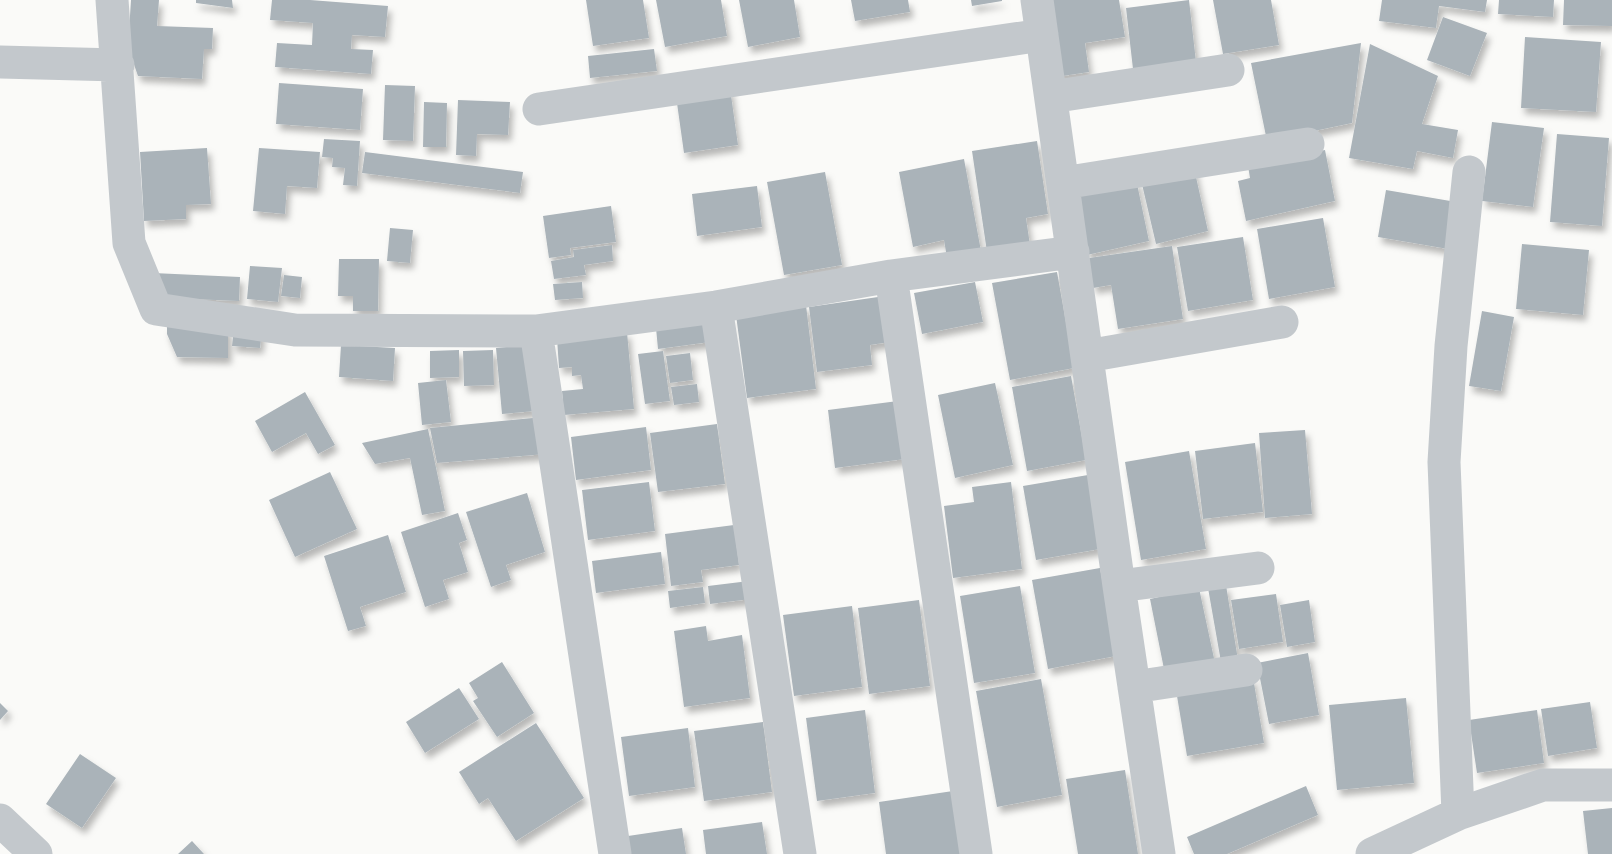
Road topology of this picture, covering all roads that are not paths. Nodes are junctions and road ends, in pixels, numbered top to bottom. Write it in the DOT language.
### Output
graph roads {
  1 [pos="112,0"];
  2 [pos="1037,0"];
  3 [pos="1042,35"];
  4 [pos="0,62"];
  5 [pos="118,66"];
  6 [pos="1228,70"];
  7 [pos="1051,97"];
  8 [pos="539,109"];
  9 [pos="1308,144"];
  10 [pos="1469,172"];
  11 [pos="1063,183"];
  12 [pos="1073,252"];
  13 [pos="891,276"];
  14 [pos="716,307"];
  15 [pos="1282,322"];
  16 [pos="536,331"];
  17 [pos="1087,356"];
  18 [pos="1258,568"];
  19 [pos="1119,586"];
  20 [pos="1246,670"];
  21 [pos="1134,687"];
  22 [pos="1612,785"];
  23 [pos="1458,814"];
  24 [pos="0,820"];
  25 [pos="36,854"];
  26 [pos="615,854"];
  27 [pos="800,854"];
  28 [pos="976,854"];
  29 [pos="1160,854"];
  30 [pos="1372,854"];
  1 -- 5 [label="street"];
  2 -- 3 [label="street"];
  3 -- 7 [label="street"];
  3 -- 8 [label="street"];
  4 -- 5 [label="street"];
  5 -- 16 [label="street"];
  6 -- 7 [label="street"];
  7 -- 11 [label="street"];
  9 -- 11 [label="street"];
  10 -- 23 [label="street"];
  11 -- 12 [label="street"];
  12 -- 13 [label="street"];
  12 -- 17 [label="street"];
  13 -- 14 [label="street"];
  13 -- 28 [label="street"];
  14 -- 16 [label="street"];
  14 -- 27 [label="street"];
  15 -- 17 [label="street"];
  16 -- 26 [label="street"];
  17 -- 19 [label="street"];
  18 -- 19 [label="street"];
  19 -- 21 [label="street"];
  20 -- 21 [label="street"];
  21 -- 29 [label="street"];
  22 -- 23 [label="street"];
  23 -- 30 [label="street"];
  24 -- 25 [label="street"];
}
